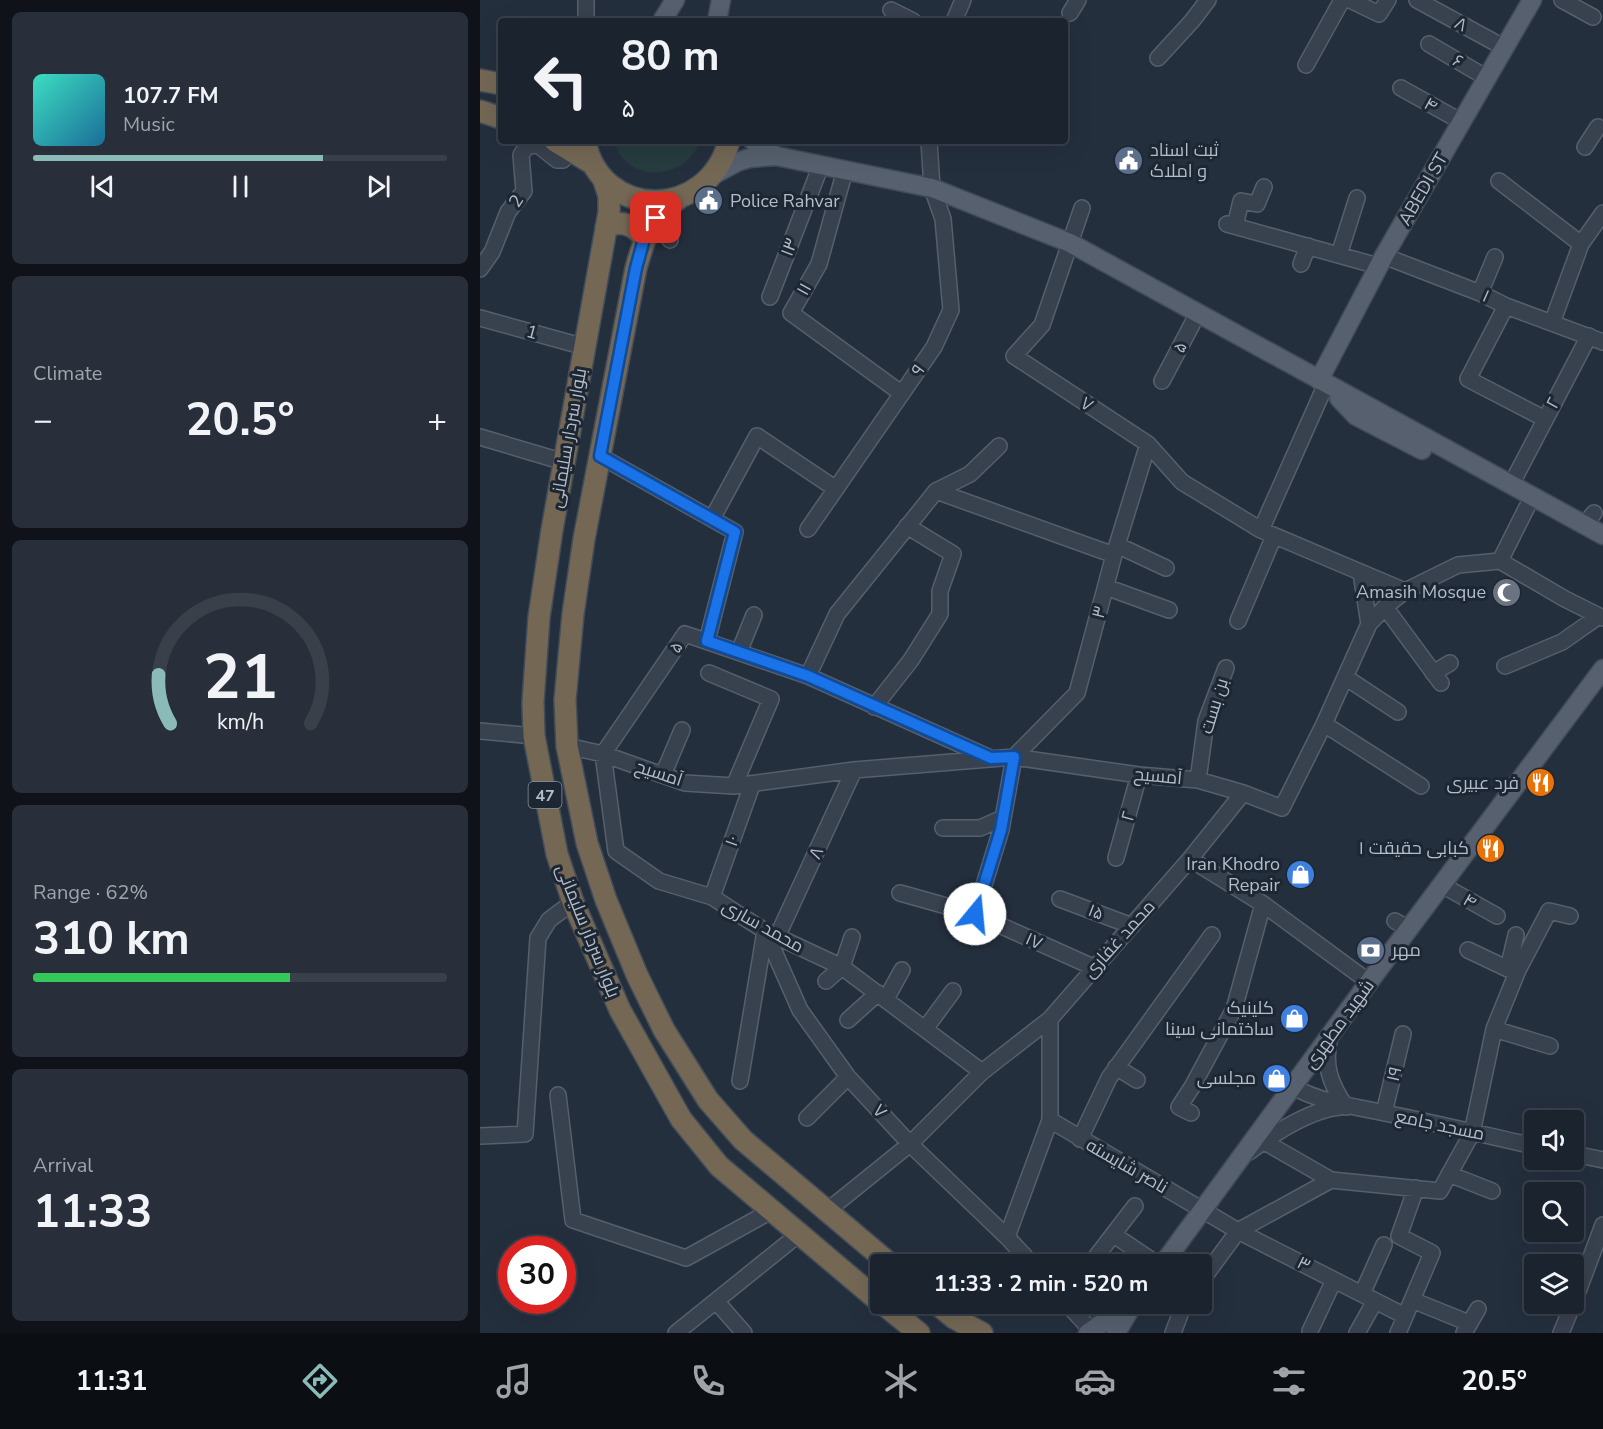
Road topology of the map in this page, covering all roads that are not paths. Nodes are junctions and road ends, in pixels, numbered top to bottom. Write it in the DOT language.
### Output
graph roads {
  1 [pos="586,0"];
  2 [pos="721,0"];
  3 [pos="963,0"];
  4 [pos="1078,0"];
  5 [pos="1208,0"];
  6 [pos="1342,0"];
  7 [pos="1350,0"];
  8 [pos="1388,0"];
  9 [pos="1417,0"];
  10 [pos="1532,0"];
  11 [pos="1562,0"];
  12 [pos="675,1"];
  13 [pos="891,10"];
  14 [pos="1070,14"];
  15 [pos="1593,17"];
  16 [pos="586,18"];
  17 [pos="664,18"];
  18 [pos="718,18"];
  19 [pos="907,18"];
  20 [pos="955,18"];
  21 [pos="1429,44"];
  22 [pos="1505,48"];
  23 [pos="1158,58"];
  24 [pos="1306,65"];
  25 [pos="1487,78"];
  26 [pos="480,80"];
  27 [pos="498,83"];
  28 [pos="1401,88"];
  29 [pos="480,111"];
  30 [pos="498,117"];
  31 [pos="1462,122"];
  32 [pos="570,144"];
  33 [pos="728,144"];
  34 [pos="758,144"];
  35 [pos="929,144"];
  36 [pos="776,156"];
  37 [pos="821,165"];
  38 [pos="845,170"];
  39 [pos="598,171"];
  40 [pos="713,175"];
  41 [pos="1499,181"];
  42 [pos="1264,187"];
  43 [pos="932,188"];
  44 [pos="679,198"];
  45 [pos="1357,198"];
  46 [pos="1082,208"];
  47 [pos="1603,213"];
  48 [pos="656,218"];
  49 [pos="606,227"];
  50 [pos="644,239"];
  51 [pos="670,240"];
  52 [pos="1070,243"];
  53 [pos="1581,244"];
  54 [pos="1308,246"];
  55 [pos="1339,255"];
  56 [pos="1495,257"];
  57 [pos="1381,261"];
  58 [pos="1301,264"];
  59 [pos="480,269"];
  60 [pos="1480,293"];
  61 [pos="770,297"];
  62 [pos="1506,306"];
  63 [pos="1198,313"];
  64 [pos="480,318"];
  65 [pos="1552,323"];
  66 [pos="1598,337"];
  67 [pos="585,347"];
  68 [pos="1162,381"];
  69 [pos="1326,384"];
  70 [pos="901,393"];
  71 [pos="1545,419"];
  72 [pos="480,437"];
  73 [pos="1149,444"];
  74 [pos="999,446"];
  75 [pos="600,456"];
  76 [pos="564,462"];
  77 [pos="1511,485"];
  78 [pos="836,489"];
  79 [pos="936,491"];
  80 [pos="1527,507"];
  81 [pos="712,519"];
  82 [pos="907,526"];
  83 [pos="808,529"];
  84 [pos="1267,533"];
  85 [pos="1603,535"];
  86 [pos="1603,548"];
  87 [pos="1115,550"];
  88 [pos="1500,561"];
  89 [pos="1166,568"];
  90 [pos="1361,573"];
  91 [pos="1106,587"];
  92 [pos="1404,591"];
  93 [pos="1384,607"];
  94 [pos="1169,610"];
  95 [pos="754,615"];
  96 [pos="1601,617"];
  97 [pos="1238,621"];
  98 [pos="1369,624"];
  99 [pos="707,641"];
  100 [pos="739,652"];
  101 [pos="1450,663"];
  102 [pos="1505,666"];
  103 [pos="1226,668"];
  104 [pos="1603,669"];
  105 [pos="709,673"];
  106 [pos="808,676"];
  107 [pos="1345,677"];
  108 [pos="1603,685"];
  109 [pos="1584,695"];
  110 [pos="874,707"];
  111 [pos="1398,712"];
  112 [pos="1324,723"];
  113 [pos="682,730"];
  114 [pos="480,731"];
  115 [pos="534,736"];
  116 [pos="567,746"];
  117 [pos="603,754"];
  118 [pos="1014,757"];
  119 [pos="991,758"];
  120 [pos="854,770"];
  121 [pos="663,774"];
  122 [pos="1139,775"];
  123 [pos="1198,780"];
  124 [pos="752,785"];
  125 [pos="734,786"];
  126 [pos="1421,786"];
  127 [pos="1243,793"];
  128 [pos="1003,818"];
  129 [pos="944,828"];
  130 [pos="1116,858"];
  131 [pos="1190,859"];
  132 [pos="1442,885"];
  133 [pos="900,893"];
  134 [pos="712,897"];
  135 [pos="1060,899"];
  136 [pos="573,902"];
  137 [pos="1263,904"];
  138 [pos="975,914"];
  139 [pos="1497,916"];
  140 [pos="1570,916"];
  141 [pos="1132,926"];
  142 [pos="771,934"];
  143 [pos="1212,935"];
  144 [pos="1516,935"];
  145 [pos="852,937"];
  146 [pos="1468,950"];
  147 [pos="842,967"];
  148 [pos="1094,967"];
  149 [pos="902,970"];
  150 [pos="1513,970"];
  151 [pos="826,981"];
  152 [pos="1369,982"];
  153 [pos="954,991"];
  154 [pos="882,996"];
  155 [pos="1050,1019"];
  156 [pos="848,1020"];
  157 [pos="925,1029"];
  158 [pos="1494,1029"];
  159 [pos="1403,1034"];
  160 [pos="1330,1037"];
  161 [pos="1550,1046"];
  162 [pos="1116,1067"];
  163 [pos="982,1072"];
  164 [pos="848,1077"];
  165 [pos="1137,1080"];
  166 [pos="740,1081"];
  167 [pos="1290,1086"];
  168 [pos="558,1095"];
  169 [pos="1346,1107"];
  170 [pos="1191,1113"];
  171 [pos="1384,1113"];
  172 [pos="807,1118"];
  173 [pos="1050,1120"];
  174 [pos="1472,1132"];
  175 [pos="480,1136"];
  176 [pos="1080,1139"];
  177 [pos="1263,1141"];
  178 [pos="910,1144"];
  179 [pos="1524,1144"];
  180 [pos="1584,1154"];
  181 [pos="1602,1155"];
  182 [pos="1242,1157"];
  183 [pos="1449,1174"];
  184 [pos="1331,1180"];
  185 [pos="1416,1188"];
  186 [pos="1492,1191"];
  187 [pos="1136,1206"];
  188 [pos="1204,1210"];
  189 [pos="771,1211"];
  190 [pos="826,1211"];
  191 [pos="1603,1225"];
  192 [pos="1238,1231"];
  193 [pos="799,1234"];
  194 [pos="1114,1235"];
  195 [pos="1007,1237"];
  196 [pos="1384,1245"];
  197 [pos="878,1254"];
  198 [pos="1023,1254"];
  199 [pos="1099,1254"];
  200 [pos="1142,1254"];
  201 [pos="1171,1254"];
  202 [pos="1212,1266"];
  203 [pos="1584,1274"];
  204 [pos="1334,1280"];
  205 [pos="870,1293"];
  206 [pos="1368,1298"];
  207 [pos="1412,1300"];
  208 [pos="716,1301"];
  209 [pos="1478,1310"];
  210 [pos="896,1314"];
  211 [pos="949,1314"];
  212 [pos="1075,1314"];
  213 [pos="1117,1314"];
  214 [pos="1126,1314"];
  215 [pos="1180,1314"];
  216 [pos="1569,1314"];
  217 [pos="1405,1316"];
  218 [pos="1466,1328"];
  219 [pos="1310,1331"];
  220 [pos="977,1332"];
  221 [pos="1090,1332"];
  222 [pos="676,1333"];
  223 [pos="744,1333"];
  224 [pos="919,1333"];
  225 [pos="1116,1333"];
  226 [pos="1173,1333"];
  227 [pos="1357,1333"];
  228 [pos="1398,1333"];
  229 [pos="1561,1333"];
  1 -- 16 [label="street"];
  2 -- 18 [label="main road"];
  3 -- 20 [label="street"];
  4 -- 14 [label="street"];
  5 -- 23 [label="street"];
  6 -- 24 [label="street"];
  7 -- 8 [label="street"];
  9 -- 22 [label="street, ۸"];
  10 -- 22 [label="main road, ABEDI ST"];
  11 -- 15 [label="street"];
  12 -- 17 [label="main road"];
  13 -- 19 [label="street"];
  21 -- 25 [label="street, ۶"];
  22 -- 25 [label="main road, ABEDI ST"];
  25 -- 31 [label="main road, ABEDI ST"];
  26 -- 27 [label="highway"];
  28 -- 31 [label="street, ۴"];
  29 -- 30 [label="highway"];
  31 -- 57 [label="main road, ABEDI ST"];
  32 -- 39 [label="highway, 47"];
  32 -- 59 [label="street, 2"];
  33 -- 40 [label="highway, 47"];
  34 -- 36 [label="main road"];
  35 -- 43 [label="street, ۹"];
  36 -- 37 [label="main road"];
  36 -- 40 [label="main road"];
  37 -- 38 [label="main road"];
  37 -- 61 [label="street, ۱۳"];
  38 -- 43 [label="main road"];
  38 -- 70 [label="street, ۱۱"];
  39 -- 44 [label="highway, 47"];
  39 -- 49 [label="highway, بلوار سردار سلیمانی / 47"];
  40 -- 44 [label="highway, 47"];
  41 -- 53 [label="street"];
  42 -- 54 [label="street"];
  43 -- 52 [label="main road"];
  43 -- 70 [label="street, ۹"];
  44 -- 48 [label="highway, بلوار سردار سلیمانی / 47"];
  45 -- 55 [label="street"];
  46 -- 52 [label="street"];
  47 -- 53 [label="street"];
  48 -- 50 [label="highway, بلوار سردار سلیمانی / 47"];
  48 -- 51 [label="street"];
  49 -- 50 [label="highway"];
  49 -- 67 [label="highway, بلوار سردار سلیمانی / 47"];
  50 -- 75 [label="highway, بلوار سردار سلیمانی / 47"];
  52 -- 63 [label="main road"];
  52 -- 73 [label="street, ۷"];
  53 -- 65 [label="street"];
  54 -- 55 [label="street"];
  54 -- 58 [label="street"];
  55 -- 57 [label="street"];
  56 -- 60 [label="street"];
  57 -- 60 [label="street, ۱"];
  57 -- 69 [label="main road, ABEDI ST"];
  60 -- 62 [label="street, ۱"];
  62 -- 65 [label="street, ۱"];
  62 -- 71 [label="street"];
  63 -- 68 [label="street, ۵"];
  63 -- 69 [label="main road"];
  64 -- 67 [label="street, 1"];
  65 -- 66 [label="street, ۱"];
  66 -- 71 [label="street, ۲"];
  67 -- 76 [label="highway, بلوار سردار سلیمانی / 47"];
  69 -- 77 [label="main road"];
  69 -- 80 [label="main road"];
  69 -- 84 [label="street"];
  70 -- 78 [label="street, ۹"];
  71 -- 77 [label="street, ۲"];
  72 -- 76 [label="street"];
  73 -- 84 [label="street, ۷"];
  73 -- 87 [label="street, ۳"];
  74 -- 79 [label="street"];
  75 -- 81 [label="street"];
  75 -- 116 [label="highway, بلوار سردار سلیمانی / 47"];
  76 -- 115 [label="highway, بلوار سردار سلیمانی / 47"];
  77 -- 85 [label="main road"];
  78 -- 81 [label="street"];
  78 -- 83 [label="street, ۹"];
  79 -- 82 [label="street"];
  79 -- 87 [label="street"];
  80 -- 86 [label="main road"];
  80 -- 88 [label="street"];
  81 -- 99 [label="street"];
  82 -- 106 [label="street"];
  82 -- 110 [label="street"];
  84 -- 90 [label="street, ۷"];
  84 -- 97 [label="street"];
  87 -- 89 [label="street"];
  87 -- 91 [label="street, ۳"];
  88 -- 92 [label="street, آمسیح"];
  88 -- 96 [label="street"];
  90 -- 92 [label="street, ۷"];
  90 -- 98 [label="street"];
  91 -- 94 [label="street"];
  91 -- 118 [label="street, ۳"];
  92 -- 93 [label="street, آمسیح"];
  93 -- 98 [label="street, آمسیح"];
  93 -- 101 [label="street"];
  95 -- 100 [label="street"];
  96 -- 102 [label="street"];
  98 -- 107 [label="street, آمسیح"];
  99 -- 100 [label="street, ۵"];
  99 -- 117 [label="street, ۵"];
  100 -- 106 [label="street, ۵"];
  103 -- 123 [label="street, بن بست"];
  104 -- 109 [label="main road, شهید مطهری"];
  105 -- 125 [label="street"];
  106 -- 110 [label="street, ۵"];
  107 -- 111 [label="street"];
  107 -- 112 [label="street, آمسیح"];
  108 -- 109 [label="street"];
  109 -- 132 [label="main road, شهید مطهری"];
  110 -- 119 [label="street, ۵"];
  112 -- 126 [label="street"];
  112 -- 127 [label="street, آمسیح"];
  113 -- 121 [label="street"];
  114 -- 115 [label="street"];
  115 -- 136 [label="highway, بلوار سردار سلیمانی / 47"];
  116 -- 117 [label="street, آمسیح"];
  116 -- 190 [label="highway, بلوار سردار سلیمانی / 47"];
  117 -- 121 [label="street, آمسیح"];
  117 -- 134 [label="street, محمد ساری"];
  118 -- 119 [label="street, آمسیح"];
  118 -- 122 [label="street, آمسیح"];
  118 -- 128 [label="street"];
  119 -- 120 [label="street, آمسیح"];
  120 -- 124 [label="street, آمسیح"];
  120 -- 142 [label="street, ۸"];
  121 -- 125 [label="street, آمسیح"];
  122 -- 123 [label="street, آمسیح"];
  122 -- 130 [label="street, ۲"];
  123 -- 127 [label="street, آمسیح"];
  124 -- 125 [label="street, آمسیح"];
  124 -- 134 [label="street, ۱۰"];
  127 -- 131 [label="street, محمد غفاری"];
  128 -- 129 [label="street"];
  128 -- 138 [label="street"];
  131 -- 137 [label="street"];
  131 -- 141 [label="street, محمد غفاری"];
  132 -- 139 [label="street, ۴"];
  132 -- 152 [label="main road, شهید مطهری"];
  133 -- 138 [label="street, ۱۷"];
  134 -- 142 [label="street, محمد ساری"];
  135 -- 141 [label="street, ۱۵"];
  136 -- 175 [label="street"];
  136 -- 189 [label="highway, بلوار سردار سلیمانی / 47"];
  137 -- 152 [label="street"];
  137 -- 170 [label="street"];
  138 -- 148 [label="street, ۱۷"];
  140 -- 150 [label="street"];
  141 -- 148 [label="street, محمد غفاری"];
  142 -- 147 [label="street, محمد ساری"];
  142 -- 164 [label="street, ۷"];
  142 -- 166 [label="street, ۸"];
  143 -- 162 [label="street"];
  144 -- 150 [label="street"];
  145 -- 147 [label="street"];
  146 -- 150 [label="street"];
  147 -- 151 [label="street"];
  147 -- 154 [label="street, محمد ساری"];
  148 -- 155 [label="street, محمد غفاری"];
  149 -- 154 [label="street"];
  150 -- 158 [label="street"];
  152 -- 160 [label="main road, شهید مطهری"];
  153 -- 157 [label="street"];
  154 -- 156 [label="street"];
  154 -- 157 [label="street, محمد ساری"];
  155 -- 163 [label="street, محمد غفاری"];
  155 -- 173 [label="street"];
  157 -- 163 [label="street, محمد ساری"];
  158 -- 161 [label="street"];
  158 -- 174 [label="street"];
  159 -- 171 [label="street, ۱۹"];
  160 -- 167 [label="main road, شهید مطهری"];
  160 -- 169 [label="street"];
  162 -- 165 [label="street"];
  162 -- 176 [label="street"];
  163 -- 178 [label="street, محمد غفاری"];
  164 -- 172 [label="street"];
  164 -- 178 [label="street, ۷"];
  167 -- 169 [label="street"];
  167 -- 182 [label="main road, شهید مطهری"];
  168 -- 189 [label="street"];
  169 -- 171 [label="street, مسجد جامع"];
  169 -- 177 [label="street"];
  171 -- 174 [label="street, مسجد جامع"];
  173 -- 176 [label="street, ناصر شایسته"];
  173 -- 195 [label="street"];
  174 -- 179 [label="street, مسجد جامع"];
  174 -- 183 [label="street"];
  176 -- 188 [label="street, ناصر شایسته"];
  177 -- 182 [label="street"];
  177 -- 184 [label="street"];
  178 -- 190 [label="street, محمد غفاری"];
  178 -- 195 [label="street, ۷"];
  180 -- 181 [label="street"];
  182 -- 188 [label="main road, شهید مطهری"];
  183 -- 185 [label="street"];
  183 -- 186 [label="street"];
  184 -- 185 [label="street"];
  184 -- 192 [label="street"];
  185 -- 207 [label="street"];
  187 -- 194 [label="street"];
  188 -- 192 [label="street, ۳"];
  188 -- 201 [label="main road, شهید مطهری"];
  189 -- 193 [label="highway, بلوار سردار سلیمانی / 47"];
  190 -- 197 [label="highway, بلوار سردار سلیمانی / 47"];
  191 -- 203 [label="street"];
  192 -- 202 [label="street"];
  192 -- 204 [label="street, ۳"];
  193 -- 205 [label="highway, بلوار سردار سلیمانی / 47"];
  193 -- 208 [label="street"];
  194 -- 199 [label="street"];
  194 -- 200 [label="street"];
  195 -- 198 [label="street, ۷"];
  196 -- 206 [label="street"];
  204 -- 206 [label="street, ۳"];
  204 -- 219 [label="street"];
  206 -- 217 [label="street, ۳"];
  206 -- 227 [label="street"];
  207 -- 217 [label="street"];
  207 -- 218 [label="street"];
  208 -- 222 [label="street"];
  208 -- 223 [label="street"];
  209 -- 218 [label="street"];
  210 -- 224 [label="highway, بلوار سردار سلیمانی / 47"];
  211 -- 220 [label="highway"];
  212 -- 221 [label="street"];
  213 -- 221 [label="main road"];
  214 -- 225 [label="main road"];
  215 -- 226 [label="street"];
  216 -- 229 [label="street"];
  217 -- 228 [label="street"];
}
